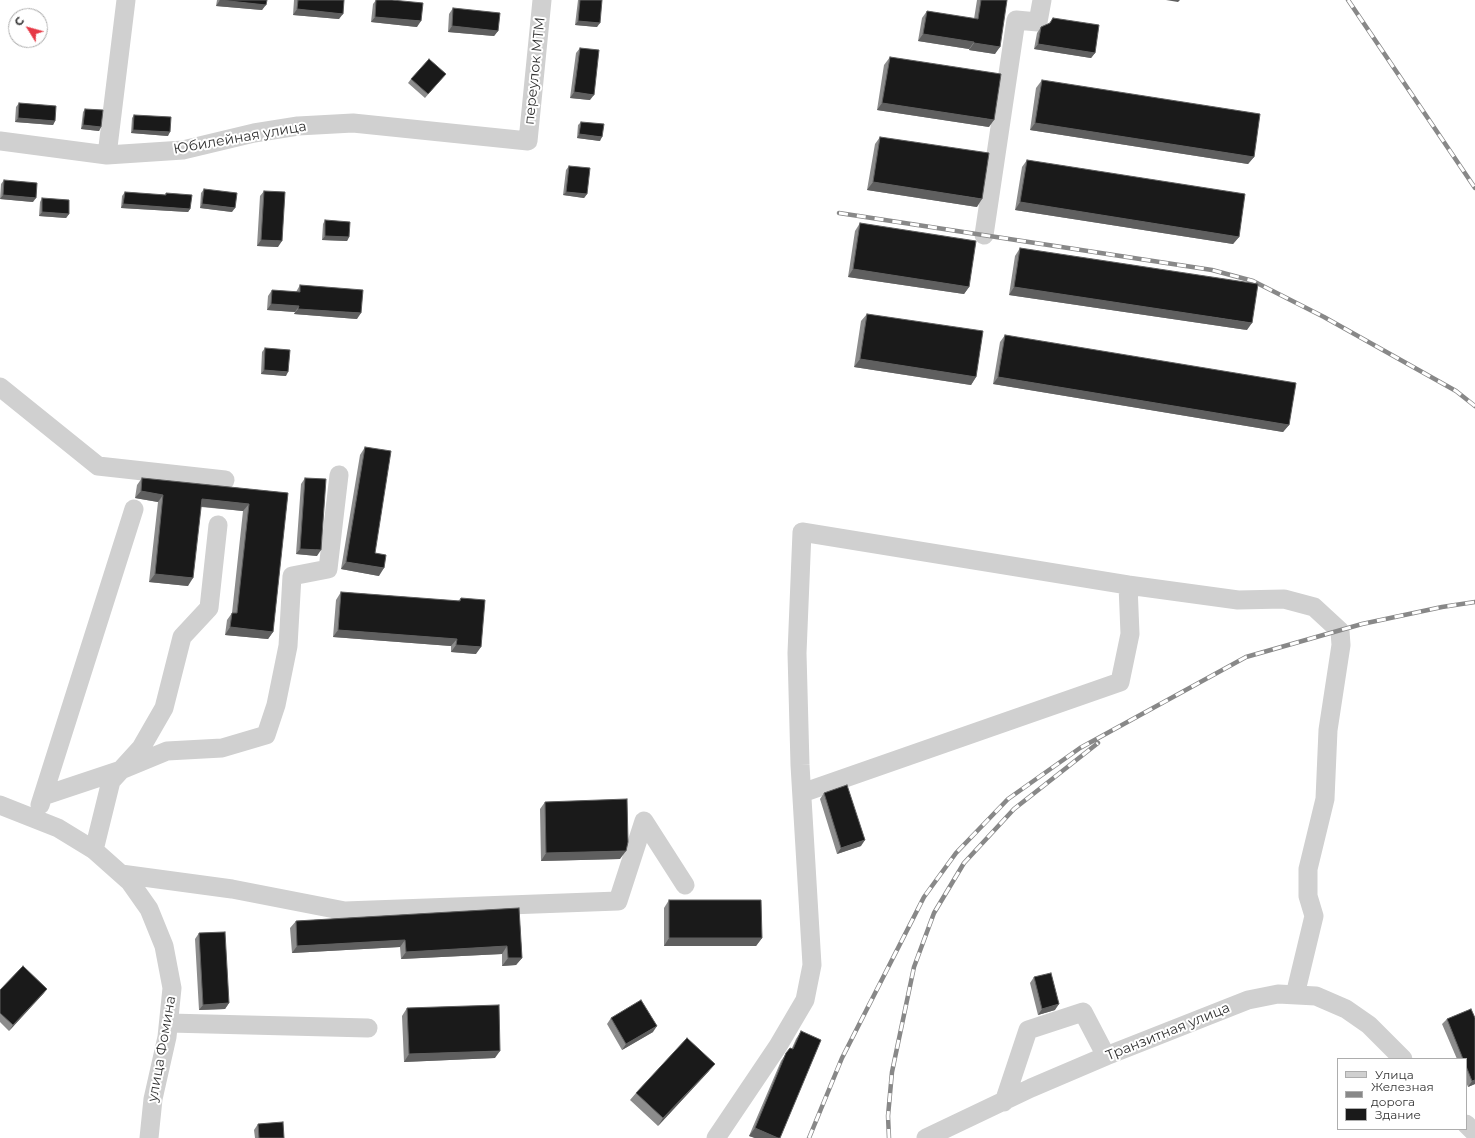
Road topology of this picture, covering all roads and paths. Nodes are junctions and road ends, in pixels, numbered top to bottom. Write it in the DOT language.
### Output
graph roads {
  1 [pos="126,0"];
  2 [pos="542,0"];
  3 [pos="1042,0"];
  4 [pos="0,141"];
  5 [pos="528,141"];
  6 [pos="107,155"];
  7 [pos="984,235"];
  8 [pos="0,387"];
  9 [pos="339,475"];
  10 [pos="226,480"];
  11 [pos="134,509"];
  12 [pos="218,525"];
  13 [pos="1128,585"];
  14 [pos="121,770"];
  15 [pos="802,793"];
  16 [pos="43,796"];
  17 [pos="0,806"];
  18 [pos="36,820"];
  19 [pos="94,850"];
  20 [pos="120,874"];
  21 [pos="685,885"];
  22 [pos="1295,995"];
  23 [pos="169,1023"];
  24 [pos="368,1028"];
  25 [pos="1106,1056"];
  26 [pos="1402,1058"];
  27 [pos="1004,1102"];
  28 [pos="1467,1125"];
  29 [pos="1475,1133"];
  30 [pos="722,1134"];
  31 [pos="149,1138"];
  32 [pos="927,1138"];
  1 -- 6 [label="street"];
  2 -- 5 [label="street, переулок МТМ"];
  3 -- 7 [label="street"];
  4 -- 6 [label="street, Юбилейная улица"];
  5 -- 6 [label="street, Юбилейная улица"];
  8 -- 10 [label="street"];
  9 -- 14 [label="street"];
  11 -- 16 [label="street"];
  12 -- 14 [label="street"];
  13 -- 15 [label="street"];
  13 -- 15 [label="street"];
  13 -- 22 [label="street"];
  14 -- 16 [label="street"];
  14 -- 19 [label="street"];
  15 -- 30 [label="street"];
  16 -- 18 [label="street"];
  17 -- 18 [label="street, улица Фомина"];
  18 -- 19 [label="street, улица Фомина"];
  19 -- 20 [label="street, улица Фомина"];
  20 -- 21 [label="street"];
  20 -- 23 [label="street, улица Фомина"];
  22 -- 25 [label="street, Транзитная улица"];
  22 -- 26 [label="street, Транзитная улица"];
  23 -- 24 [label="street"];
  23 -- 31 [label="street, улица Фомина"];
  25 -- 27 [label="street, Транзитная улица"];
  25 -- 27 [label="street"];
  27 -- 32 [label="street, Транзитная улица"];
  28 -- 29 [label="street"];
}
